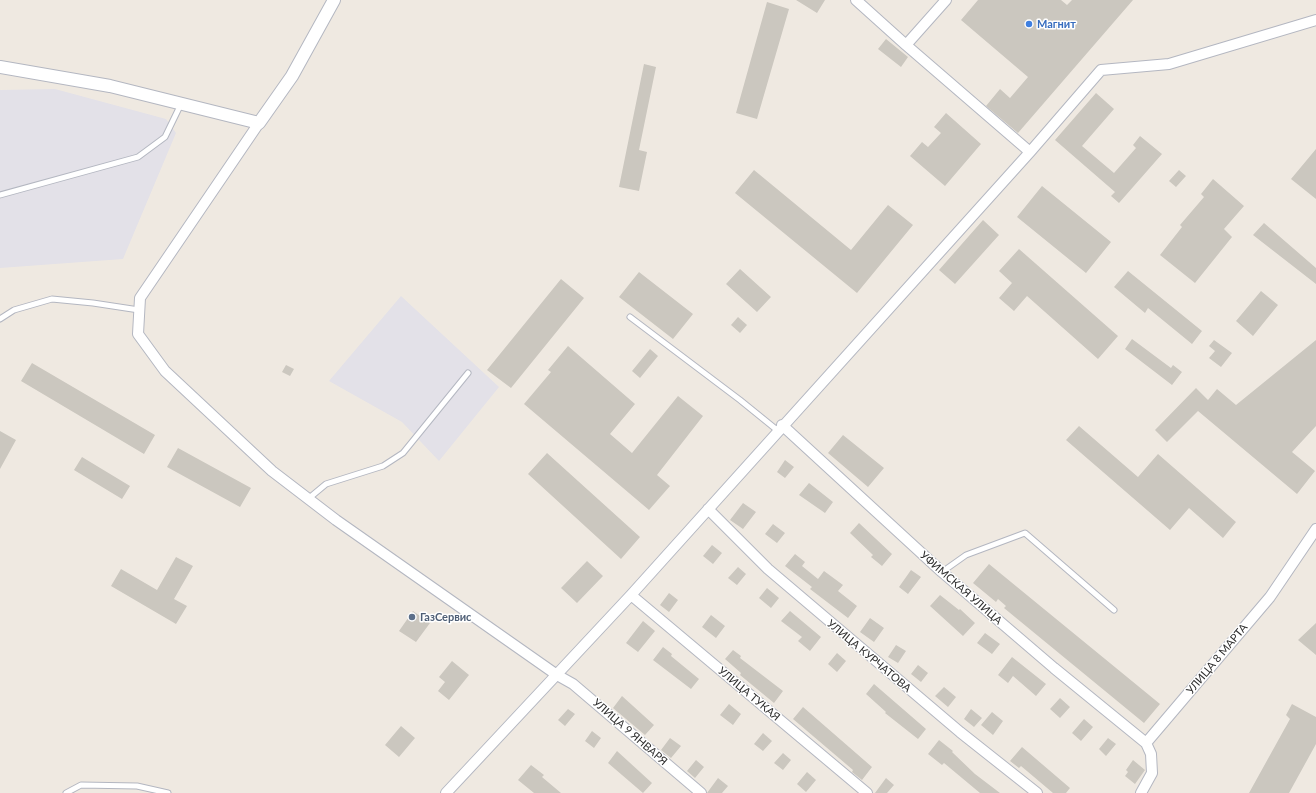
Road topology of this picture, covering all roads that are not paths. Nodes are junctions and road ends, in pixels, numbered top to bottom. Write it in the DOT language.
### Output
graph roads {
  1 [pos="334,0"];
  2 [pos="856,0"];
  3 [pos="946,0"];
  4 [pos="1316,20"];
  5 [pos="906,45"];
  6 [pos="0,67"];
  7 [pos="181,104"];
  8 [pos="259,123"];
  9 [pos="1030,152"];
  10 [pos="0,195"];
  11 [pos="139,310"];
  12 [pos="630,317"];
  13 [pos="0,319"];
  14 [pos="468,373"];
  15 [pos="780,428"];
  16 [pos="308,499"];
  17 [pos="708,509"];
  18 [pos="1316,529"];
  19 [pos="942,572"];
  20 [pos="631,595"];
  21 [pos="1114,610"];
  22 [pos="557,674"];
  23 [pos="1146,743"];
  24 [pos="66,793"];
  25 [pos="168,793"];
  26 [pos="446,793"];
  27 [pos="701,793"];
  28 [pos="867,793"];
  29 [pos="1037,793"];
  30 [pos="1141,793"];
  1 -- 8 [label="street"];
  2 -- 5 [label="street"];
  3 -- 5 [label="street"];
  4 -- 9 [label="street"];
  5 -- 9 [label="street"];
  6 -- 7 [label="street"];
  7 -- 8 [label="street"];
  7 -- 10 [label="lane"];
  8 -- 11 [label="street, УЛИЦА 9 ЯНВАРЯ"];
  9 -- 15 [label="street"];
  11 -- 13 [label="lane"];
  11 -- 16 [label="street, УЛИЦА 9 ЯНВАРЯ"];
  12 -- 15 [label="lane"];
  14 -- 16 [label="lane"];
  15 -- 17 [label="street"];
  15 -- 19 [label="street, УФИМСКАЯ УЛИЦА"];
  16 -- 22 [label="street, УЛИЦА 9 ЯНВАРЯ"];
  17 -- 20 [label="street"];
  17 -- 29 [label="street, УЛИЦА КУРЧАТОВА"];
  18 -- 23 [label="street, УЛИЦА 8 МАРТА"];
  19 -- 21 [label="lane"];
  19 -- 23 [label="street, УФИМСКАЯ УЛИЦА"];
  20 -- 22 [label="street"];
  20 -- 28 [label="street, УЛИЦА ТУКАЯ"];
  22 -- 26 [label="street"];
  22 -- 27 [label="street, УЛИЦА 9 ЯНВАРЯ"];
  23 -- 30 [label="street"];
  24 -- 25 [label="lane"];
}
